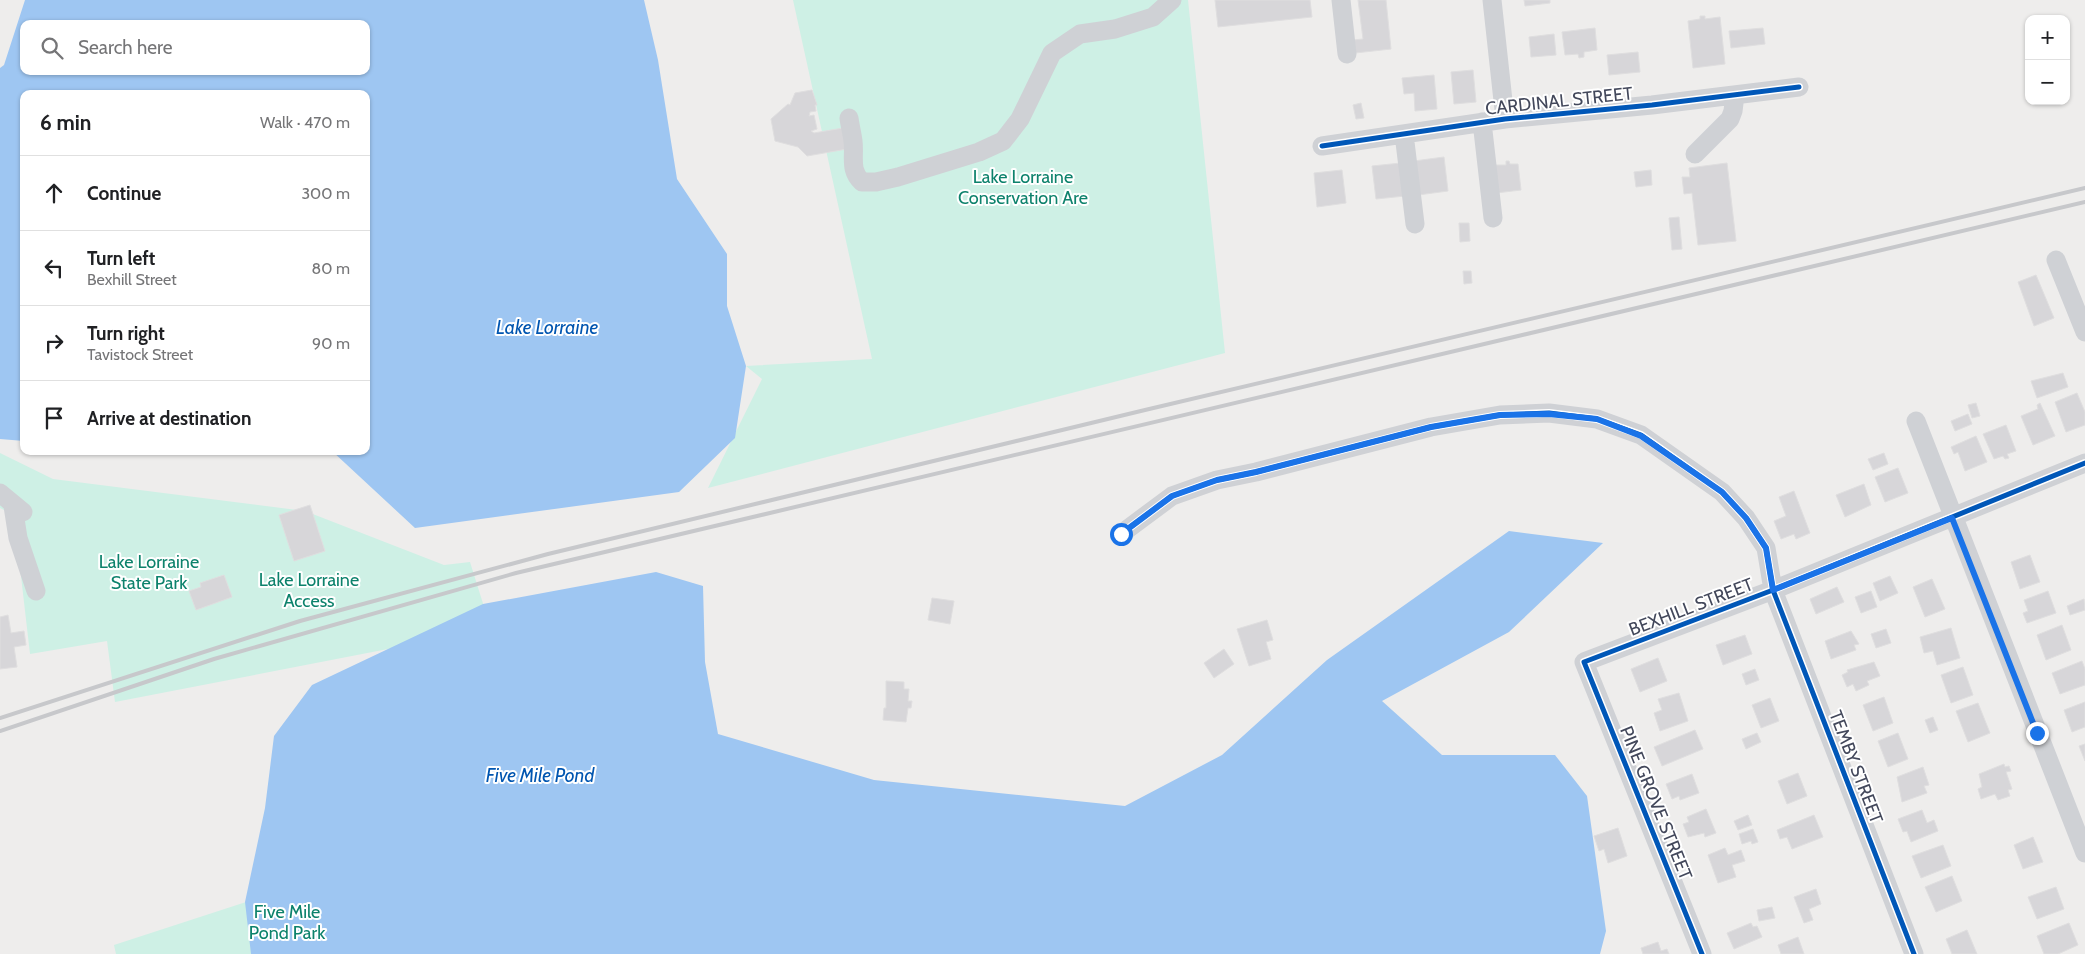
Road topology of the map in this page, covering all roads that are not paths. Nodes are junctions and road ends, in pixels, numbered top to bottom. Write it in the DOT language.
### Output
graph roads {
  1 [pos="1172,0"];
  2 [pos="1342,0"];
  3 [pos="1492,0"];
  4 [pos="1347,54"];
  5 [pos="1799,87"];
  6 [pos="1734,95"];
  7 [pos="849,118"];
  8 [pos="1505,119"];
  9 [pos="1482,122"];
  10 [pos="1404,134"];
  11 [pos="1322,146"];
  12 [pos="1695,154"];
  13 [pos="1493,218"];
  14 [pos="1415,224"];
  15 [pos="2056,260"];
  16 [pos="2085,332"];
  17 [pos="1916,421"];
  18 [pos="2085,463"];
  19 [pos="12,504"];
  20 [pos="1952,518"];
  21 [pos="1121,534"];
  22 [pos="1773,590"];
  23 [pos="36,592"];
  24 [pos="1584,662"];
  25 [pos="2085,854"];
  26 [pos="1702,954"];
  27 [pos="1914,954"];
  1 -- 7 [label="street"];
  2 -- 4 [label="street"];
  3 -- 8 [label="street"];
  5 -- 6 [label="street, CARDINAL STREET"];
  6 -- 8 [label="street, CARDINAL STREET"];
  6 -- 12 [label="street"];
  8 -- 9 [label="street, CARDINAL STREET"];
  9 -- 10 [label="street, CARDINAL STREET"];
  9 -- 13 [label="street"];
  10 -- 11 [label="street, CARDINAL STREET"];
  10 -- 14 [label="street"];
  15 -- 16 [label="street"];
  17 -- 20 [label="street"];
  18 -- 20 [label="street, BEXHILL STREET"];
  19 -- 23 [label="street"];
  20 -- 22 [label="street, BEXHILL STREET"];
  20 -- 25 [label="street"];
  21 -- 22 [label="street, TEMBY STREET"];
  22 -- 24 [label="street, BEXHILL STREET"];
  22 -- 27 [label="street, TEMBY STREET"];
  24 -- 26 [label="street, PINE GROVE STREET"];
}
